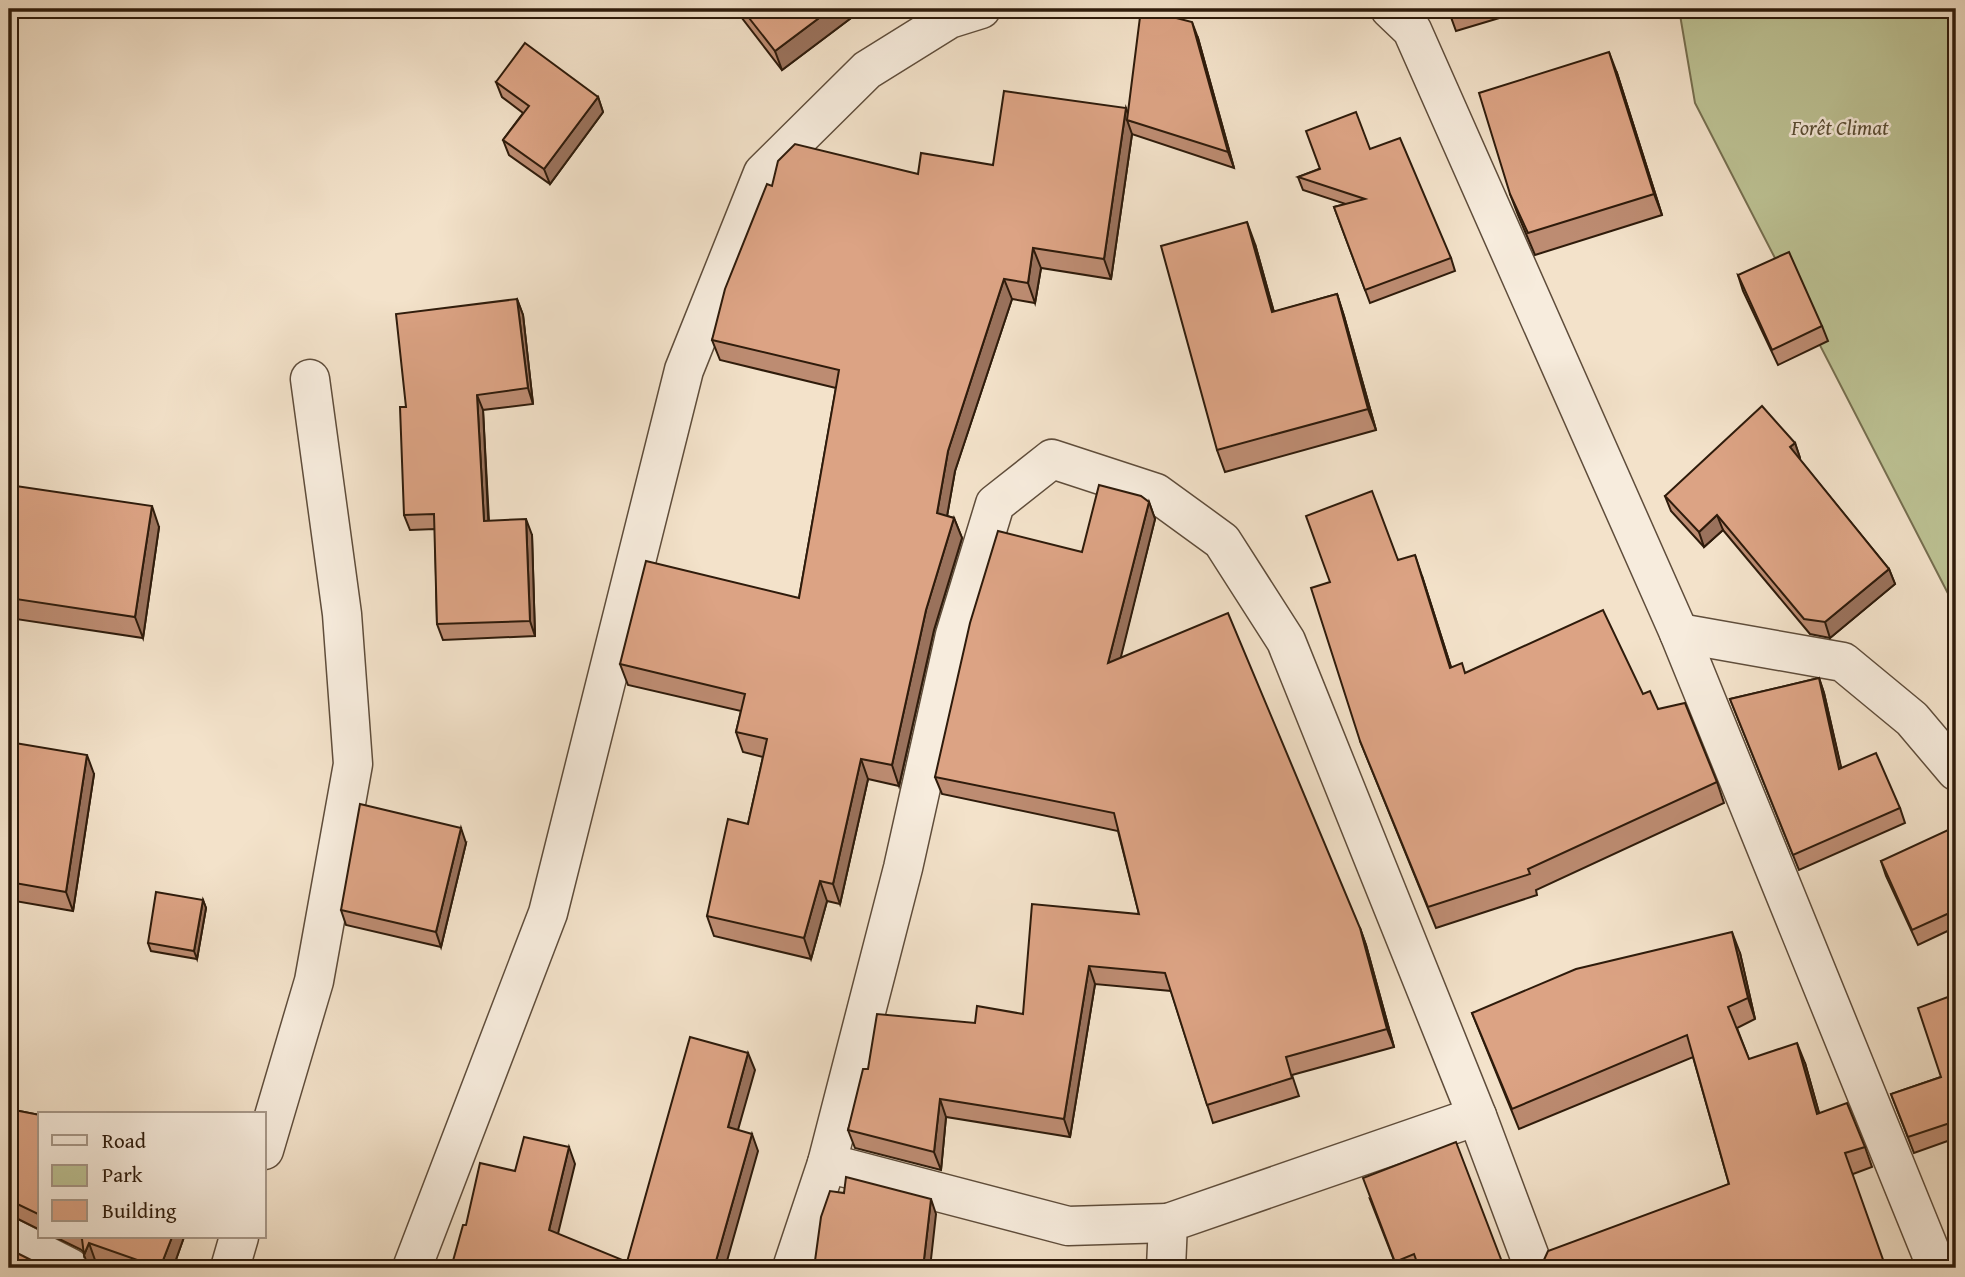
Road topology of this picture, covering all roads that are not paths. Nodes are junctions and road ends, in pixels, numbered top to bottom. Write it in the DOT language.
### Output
graph roads {
  1 [pos="981,9"];
  2 [pos="1390,9"];
  3 [pos="310,379"];
  4 [pos="1679,633"];
  5 [pos="1956,771"];
  6 [pos="1477,1116"];
  7 [pos="266,1143"];
  8 [pos="827,1163"];
  9 [pos="1168,1223"];
  10 [pos="9,1237"];
  11 [pos="239,1238"];
  12 [pos="70,1268"];
  13 [pos="230,1268"];
  14 [pos="412,1268"];
  15 [pos="792,1268"];
  16 [pos="1166,1268"];
  17 [pos="1534,1268"];
  18 [pos="1937,1268"];
  1 -- 14 [label="street"];
  2 -- 4 [label="street"];
  3 -- 7 [label="street"];
  4 -- 5 [label="street"];
  4 -- 18 [label="street"];
  6 -- 8 [label="street"];
  6 -- 9 [label="street"];
  6 -- 17 [label="street"];
  8 -- 9 [label="street"];
  8 -- 15 [label="street"];
  9 -- 16 [label="street"];
  10 -- 12 [label="street"];
  11 -- 13 [label="street"];
}
